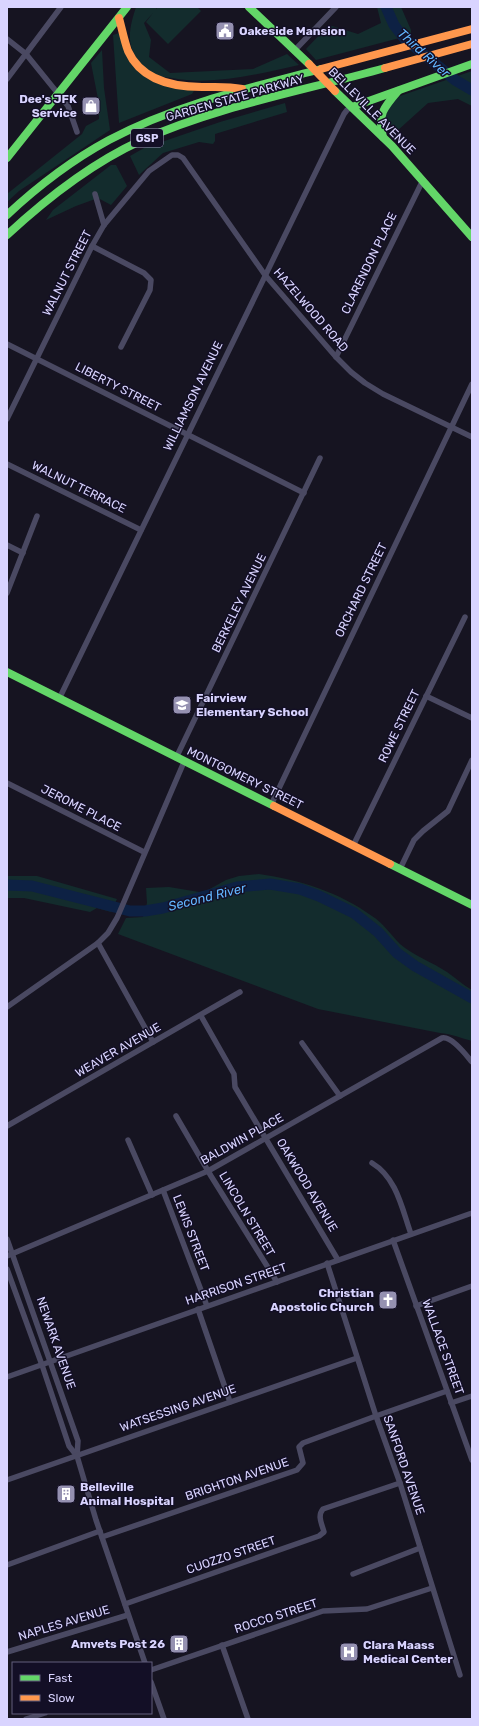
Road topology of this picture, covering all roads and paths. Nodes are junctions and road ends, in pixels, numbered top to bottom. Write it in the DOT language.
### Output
graph roads {
  1 [pos="61,7"];
  2 [pos="127,7"];
  3 [pos="249,7"];
  4 [pos="336,7"];
  5 [pos="119,18"];
  6 [pos="472,29"];
  7 [pos="7,39"];
  8 [pos="472,44"];
  9 [pos="294,51"];
  10 [pos="26,54"];
  11 [pos="472,64"];
  12 [pos="7,78"];
  13 [pos="244,89"];
  14 [pos="398,91"];
  15 [pos="58,93"];
  16 [pos="352,107"];
  17 [pos="77,132"];
  18 [pos="383,137"];
  19 [pos="172,155"];
  20 [pos="7,158"];
  21 [pos="423,180"];
  22 [pos="95,194"];
  23 [pos="7,215"];
  24 [pos="104,225"];
  25 [pos="7,236"];
  26 [pos="472,236"];
  27 [pos="92,246"];
  28 [pos="265,275"];
  29 [pos="7,344"];
  30 [pos="121,347"];
  31 [pos="336,357"];
  32 [pos="36,358"];
  33 [pos="472,384"];
  34 [pos="7,419"];
  35 [pos="451,427"];
  36 [pos="187,434"];
  37 [pos="472,437"];
  38 [pos="320,458"];
  39 [pos="7,464"];
  40 [pos="304,493"];
  41 [pos="37,516"];
  42 [pos="141,530"];
  43 [pos="7,545"];
  44 [pos="23,553"];
  45 [pos="7,593"];
  46 [pos="465,617"];
  47 [pos="7,672"];
  48 [pos="426,696"];
  49 [pos="59,699"];
  50 [pos="472,718"];
  51 [pos="176,758"];
  52 [pos="472,760"];
  53 [pos="184,762"];
  54 [pos="7,783"];
  55 [pos="271,805"];
  56 [pos="353,846"];
  57 [pos="144,852"];
  58 [pos="400,869"];
  59 [pos="472,905"];
  60 [pos="98,943"];
  61 [pos="240,992"];
  62 [pos="7,1007"];
  63 [pos="200,1016"];
  64 [pos="153,1042"];
  65 [pos="302,1043"];
  66 [pos="472,1062"];
  67 [pos="340,1096"];
  68 [pos="176,1116"];
  69 [pos="7,1126"];
  70 [pos="265,1138"];
  71 [pos="128,1140"];
  72 [pos="372,1163"];
  73 [pos="208,1171"];
  74 [pos="163,1190"];
  75 [pos="152,1195"];
  76 [pos="472,1213"];
  77 [pos="411,1234"];
  78 [pos="7,1239"];
  79 [pos="393,1240"];
  80 [pos="13,1254"];
  81 [pos="7,1256"];
  82 [pos="338,1260"];
  83 [pos="327,1263"];
  84 [pos="7,1269"];
  85 [pos="277,1282"];
  86 [pos="472,1286"];
  87 [pos="207,1306"];
  88 [pos="416,1306"];
  89 [pos="198,1309"];
  90 [pos="357,1358"];
  91 [pos="50,1362"];
  92 [pos="42,1365"];
  93 [pos="7,1377"];
  94 [pos="447,1391"];
  95 [pos="472,1396"];
  96 [pos="230,1402"];
  97 [pos="451,1403"];
  98 [pos="376,1416"];
  99 [pos="77,1456"];
  100 [pos="472,1460"];
  101 [pos="7,1480"];
  102 [pos="400,1483"];
  103 [pos="101,1534"];
  104 [pos="420,1548"];
  105 [pos="7,1565"];
  106 [pos="353,1574"];
  107 [pos="432,1588"];
  108 [pos="125,1604"];
  109 [pos="128,1615"];
  110 [pos="222,1645"];
  111 [pos="7,1652"];
  112 [pos="145,1662"];
  113 [pos="152,1670"];
  114 [pos="460,1675"];
  115 [pos="152,1685"];
  116 [pos="42,1714"];
  117 [pos="26,1719"];
  118 [pos="164,1719"];
  119 [pos="248,1719"];
  1 -- 10 [label="street"];
  2 -- 5 [label="main road"];
  3 -- 9 [label="main road, BELLEVILLE AVENUE"];
  4 -- 9 [label="street"];
  5 -- 13 [label="main road"];
  5 -- 15 [label="main road"];
  6 -- 13 [label="main road, GARDEN STATE PARKWAY / GSP"];
  7 -- 10 [label="street"];
  8 -- 25 [label="main road, GARDEN STATE PARKWAY / GSP"];
  9 -- 16 [label="main road, BELLEVILLE AVENUE, bridge"];
  10 -- 12 [label="street"];
  10 -- 15 [label="street"];
  11 -- 14 [label="main road"];
  13 -- 23 [label="main road, GARDEN STATE PARKWAY / GSP"];
  14 -- 16 [label="main road"];
  14 -- 18 [label="main road"];
  15 -- 17 [label="street"];
  15 -- 20 [label="main road"];
  16 -- 18 [label="main road, BELLEVILLE AVENUE"];
  16 -- 28 [label="street, WILLIAMSON AVENUE"];
  18 -- 21 [label="main road, BELLEVILLE AVENUE"];
  19 -- 24 [label="street, WALNUT STREET"];
  19 -- 28 [label="street, HAZELWOOD ROAD"];
  21 -- 26 [label="main road, BELLEVILLE AVENUE"];
  21 -- 31 [label="street, CLARENDON PLACE"];
  22 -- 24 [label="street"];
  24 -- 27 [label="street, WALNUT STREET"];
  27 -- 30 [label="street"];
  27 -- 32 [label="street, WALNUT STREET"];
  28 -- 31 [label="street, HAZELWOOD ROAD"];
  28 -- 36 [label="street, WILLIAMSON AVENUE"];
  29 -- 32 [label="street, LIBERTY STREET"];
  31 -- 35 [label="street, HAZELWOOD ROAD"];
  32 -- 34 [label="street, WALNUT STREET"];
  32 -- 36 [label="street, LIBERTY STREET"];
  33 -- 35 [label="street, ORCHARD STREET"];
  35 -- 37 [label="street, HAZELWOOD ROAD"];
  35 -- 55 [label="street, ORCHARD STREET"];
  36 -- 40 [label="street, LIBERTY STREET"];
  36 -- 42 [label="street, WILLIAMSON AVENUE"];
  38 -- 40 [label="street, BERKELEY AVENUE"];
  39 -- 42 [label="street, WALNUT TERRACE"];
  40 -- 51 [label="street, BERKELEY AVENUE"];
  41 -- 44 [label="street"];
  42 -- 49 [label="street, WILLIAMSON AVENUE"];
  43 -- 44 [label="street"];
  44 -- 45 [label="street"];
  46 -- 48 [label="street, ROWE STREET"];
  47 -- 49 [label="main road, MONTGOMERY STREET"];
  48 -- 50 [label="street"];
  48 -- 56 [label="street, ROWE STREET"];
  49 -- 51 [label="main road, MONTGOMERY STREET"];
  51 -- 53 [label="main road, MONTGOMERY STREET"];
  52 -- 58 [label="street"];
  53 -- 55 [label="main road, MONTGOMERY STREET"];
  53 -- 57 [label="street"];
  54 -- 57 [label="street, JEROME PLACE"];
  55 -- 56 [label="main road, MONTGOMERY STREET"];
  56 -- 58 [label="main road, MONTGOMERY STREET"];
  57 -- 60 [label="street"];
  58 -- 59 [label="main road, MONTGOMERY STREET"];
  60 -- 62 [label="street"];
  60 -- 64 [label="street"];
  61 -- 63 [label="street, WEAVER AVENUE"];
  63 -- 64 [label="street, WEAVER AVENUE"];
  63 -- 70 [label="street, OAKWOOD AVENUE"];
  64 -- 69 [label="street, WEAVER AVENUE"];
  65 -- 67 [label="street"];
  66 -- 67 [label="street, BALDWIN PLACE"];
  67 -- 70 [label="street, BALDWIN PLACE"];
  68 -- 73 [label="street, LINCOLN STREET"];
  70 -- 73 [label="street, BALDWIN PLACE"];
  70 -- 82 [label="street, OAKWOOD AVENUE"];
  71 -- 75 [label="street, LEWIS STREET"];
  72 -- 77 [label="street"];
  73 -- 74 [label="street, BALDWIN PLACE"];
  73 -- 85 [label="street, LINCOLN STREET"];
  74 -- 75 [label="street, BALDWIN PLACE"];
  74 -- 87 [label="street, LEWIS STREET"];
  75 -- 80 [label="street, BALDWIN PLACE"];
  76 -- 77 [label="street, HARRISON STREET"];
  77 -- 79 [label="street, HARRISON STREET"];
  78 -- 80 [label="street, NEWARK AVENUE"];
  79 -- 82 [label="street, HARRISON STREET"];
  79 -- 88 [label="street, WALLACE STREET"];
  80 -- 81 [label="street, BALDWIN PLACE"];
  80 -- 91 [label="street, NEWARK AVENUE"];
  82 -- 83 [label="street, HARRISON STREET"];
  83 -- 85 [label="street, HARRISON STREET"];
  83 -- 90 [label="street, SANFORD AVENUE"];
  84 -- 92 [label="street, NEWARK AVENUE"];
  85 -- 87 [label="street, HARRISON STREET"];
  86 -- 88 [label="street"];
  87 -- 89 [label="street, HARRISON STREET"];
  88 -- 94 [label="street, WALLACE STREET"];
  89 -- 91 [label="street, HARRISON STREET"];
  89 -- 96 [label="street"];
  90 -- 96 [label="street, WATSESSING AVENUE"];
  90 -- 98 [label="street, SANFORD AVENUE"];
  91 -- 92 [label="street, HARRISON STREET"];
  91 -- 99 [label="street, NEWARK AVENUE"];
  92 -- 93 [label="street, HARRISON STREET"];
  92 -- 99 [label="street, NEWARK AVENUE"];
  94 -- 97 [label="street, WALLACE STREET"];
  94 -- 98 [label="street, BRIGHTON AVENUE"];
  95 -- 97 [label="street"];
  96 -- 99 [label="street, WATSESSING AVENUE"];
  97 -- 100 [label="street, WALLACE STREET"];
  98 -- 102 [label="street, SANFORD AVENUE"];
  98 -- 103 [label="street, BRIGHTON AVENUE"];
  99 -- 101 [label="street, WATSESSING AVENUE"];
  99 -- 103 [label="street, NEWARK AVENUE"];
  102 -- 104 [label="street, SANFORD AVENUE"];
  102 -- 108 [label="street, CUOZZO STREET"];
  103 -- 105 [label="street"];
  103 -- 108 [label="street, NEWARK AVENUE"];
  104 -- 106 [label="street"];
  104 -- 107 [label="street, SANFORD AVENUE"];
  107 -- 110 [label="street, ROCCO STREET"];
  107 -- 114 [label="street, SANFORD AVENUE"];
  108 -- 109 [label="street, NEWARK AVENUE"];
  109 -- 111 [label="street, NAPLES AVENUE"];
  109 -- 112 [label="street, NEWARK AVENUE"];
  110 -- 113 [label="street, ROCCO STREET"];
  110 -- 119 [label="street"];
  115 -- 118 [label="street"];
  116 -- 117 [label="street"];
}
